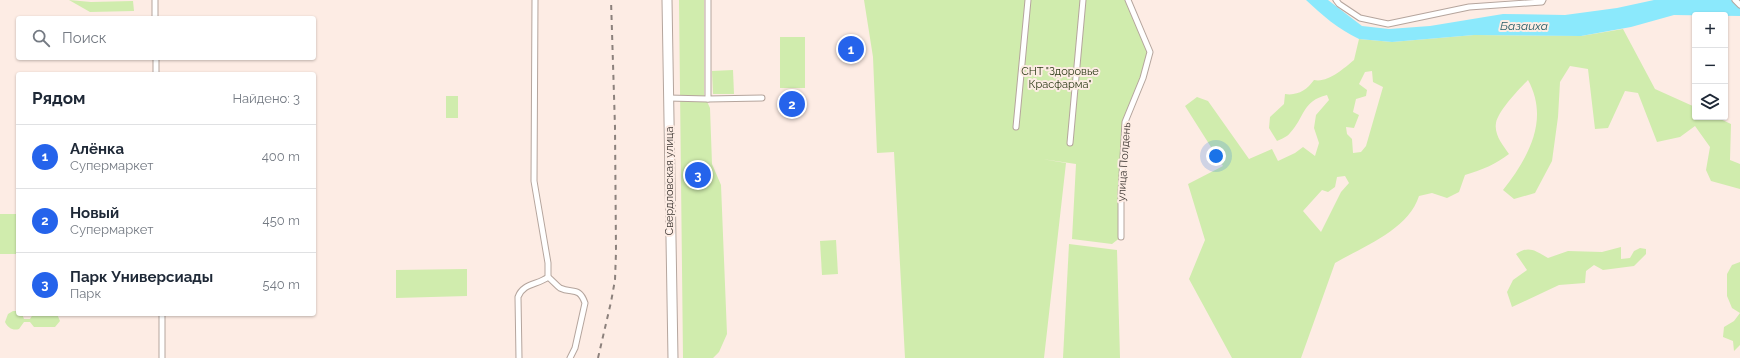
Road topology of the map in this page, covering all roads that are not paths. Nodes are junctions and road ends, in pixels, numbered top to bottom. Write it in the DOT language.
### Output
graph roads {
  1 [pos="154,0"];
  2 [pos="535,0"];
  3 [pos="708,0"];
  4 [pos="1028,0"];
  5 [pos="1083,0"];
  6 [pos="1128,0"];
  7 [pos="1336,0"];
  8 [pos="1543,0"];
  9 [pos="1735,0"];
  10 [pos="668,1"];
  11 [pos="1740,5"];
  12 [pos="155,16"];
  13 [pos="156,60"];
  14 [pos="156,72"];
  15 [pos="668,98"];
  16 [pos="762,98"];
  17 [pos="708,99"];
  18 [pos="1016,127"];
  19 [pos="1070,143"];
  20 [pos="1121,237"];
  21 [pos="548,277"];
  22 [pos="162,316"];
  23 [pos="162,358"];
  24 [pos="519,358"];
  25 [pos="570,358"];
  26 [pos="673,358"];
  1 -- 12 [label="street"];
  2 -- 21 [label="street"];
  3 -- 17 [label="street"];
  4 -- 18 [label="street"];
  5 -- 19 [label="street"];
  6 -- 20 [label="street, улица Полдень"];
  7 -- 8 [label="street"];
  9 -- 11 [label="street"];
  10 -- 15 [label="highway, Свердловская улица"];
  13 -- 14 [label="street"];
  15 -- 17 [label="street"];
  15 -- 26 [label="highway, Свердловская улица"];
  16 -- 17 [label="street"];
  21 -- 24 [label="street"];
  21 -- 25 [label="street"];
  22 -- 23 [label="street"];
}
